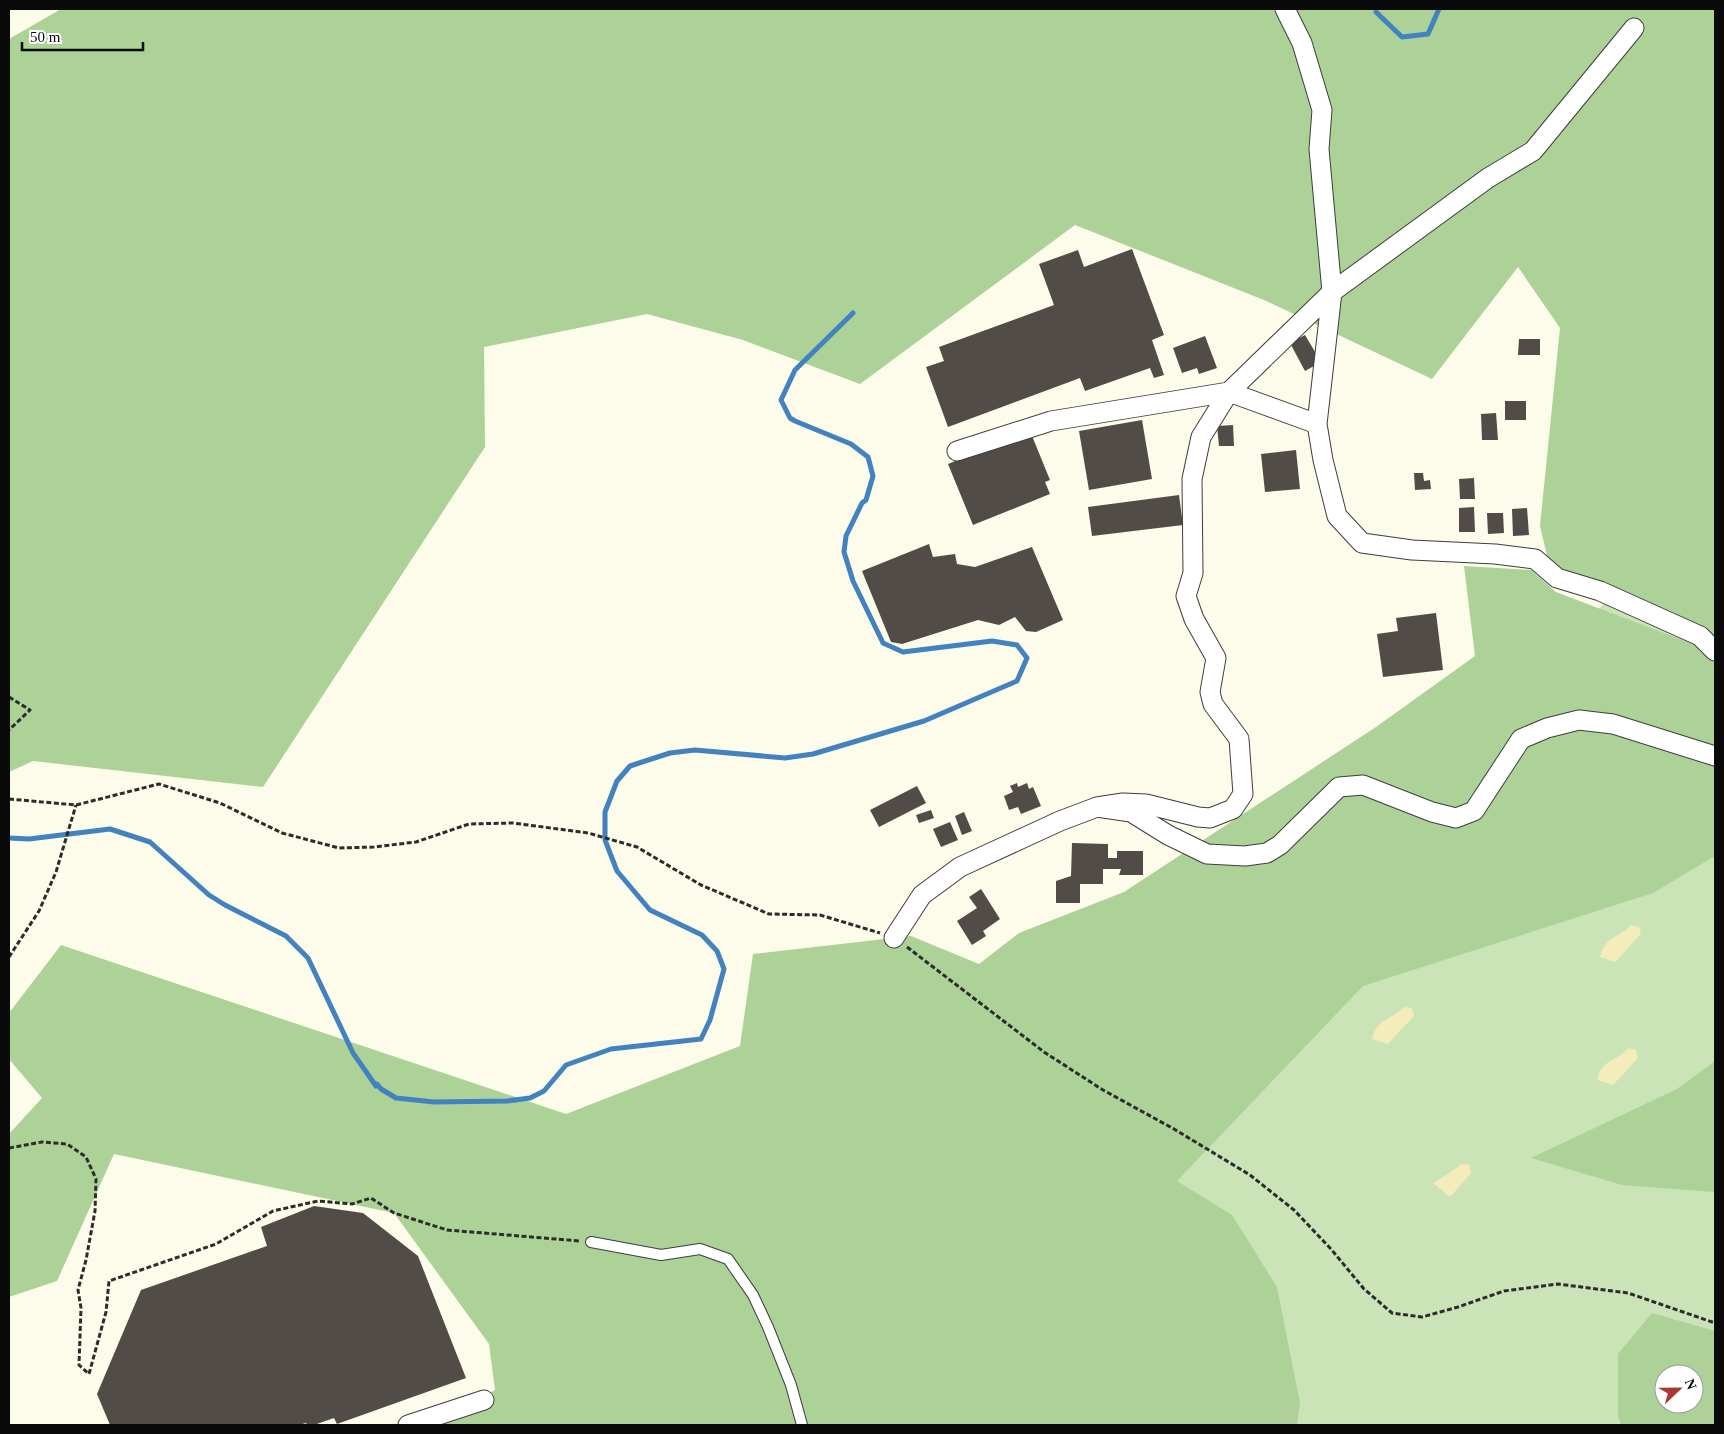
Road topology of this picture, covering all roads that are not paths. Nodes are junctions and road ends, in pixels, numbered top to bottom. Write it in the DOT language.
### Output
graph roads {
  1 [pos="1285,9"];
  2 [pos="1634,28"];
  3 [pos="1332,292"];
  4 [pos="1229,392"];
  5 [pos="1317,424"];
  6 [pos="958,451"];
  7 [pos="1715,651"];
  8 [pos="1715,756"];
  9 [pos="1097,808"];
  10 [pos="894,938"];
  11 [pos="591,1242"];
  12 [pos="484,1400"];
  13 [pos="408,1425"];
  14 [pos="802,1425"];
  1 -- 3 [label="street"];
  2 -- 3 [label="street"];
  3 -- 4 [label="street"];
  3 -- 5 [label="street"];
  4 -- 5 [label="street"];
  4 -- 6 [label="street"];
  4 -- 9 [label="street"];
  5 -- 7 [label="street"];
  8 -- 9 [label="street"];
  9 -- 10 [label="street"];
  11 -- 14 [label="lane"];
  12 -- 13 [label="street"];
}
